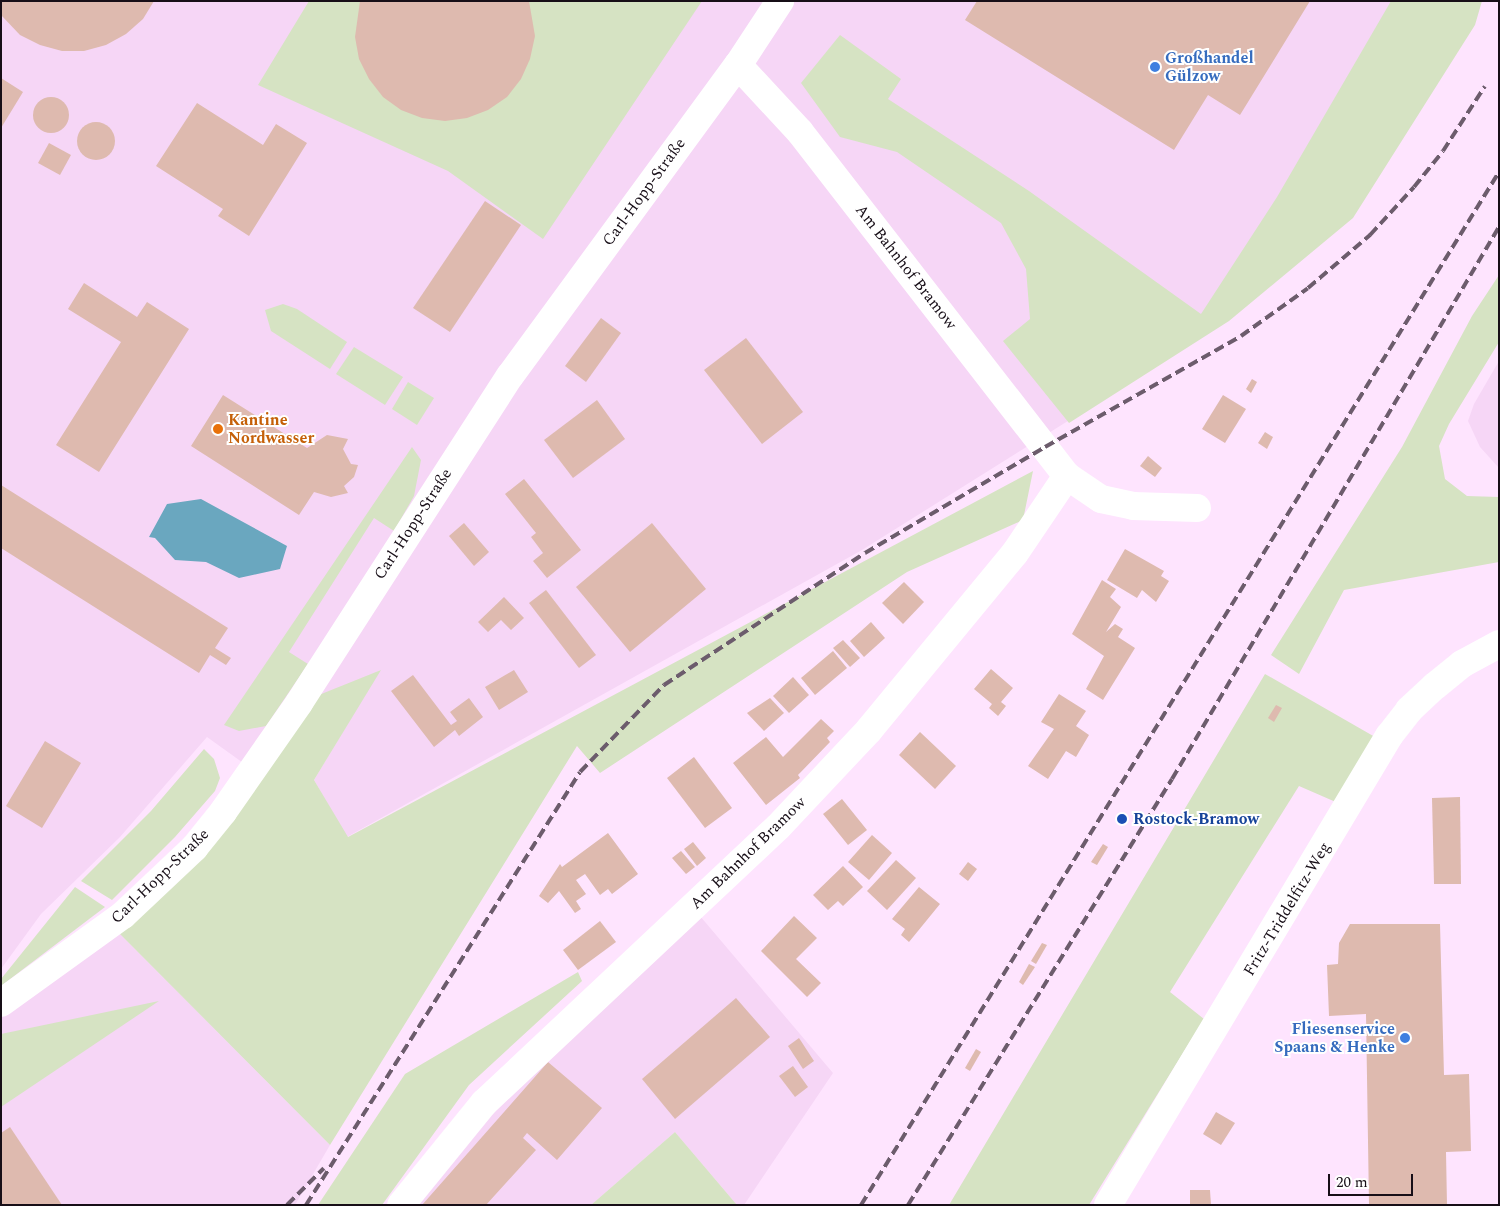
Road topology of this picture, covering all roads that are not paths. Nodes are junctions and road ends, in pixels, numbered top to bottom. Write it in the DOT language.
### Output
graph roads {
  1 [pos="780,1"];
  2 [pos="738,65"];
  3 [pos="1067,476"];
  4 [pos="1197,508"];
  5 [pos="1499,644"];
  6 [pos="1,1003"];
  7 [pos="400,1205"];
  8 [pos="1108,1205"];
  1 -- 2 [label="street, Carl-Hopp-Straße"];
  2 -- 3 [label="street, Am Bahnhof Bramow"];
  2 -- 6 [label="street, Carl-Hopp-Straße"];
  3 -- 4 [label="street, Am Bahnhof Bramow"];
  3 -- 7 [label="street, Am Bahnhof Bramow"];
  5 -- 8 [label="street, Fritz-Triddelfitz-Weg"];
}
